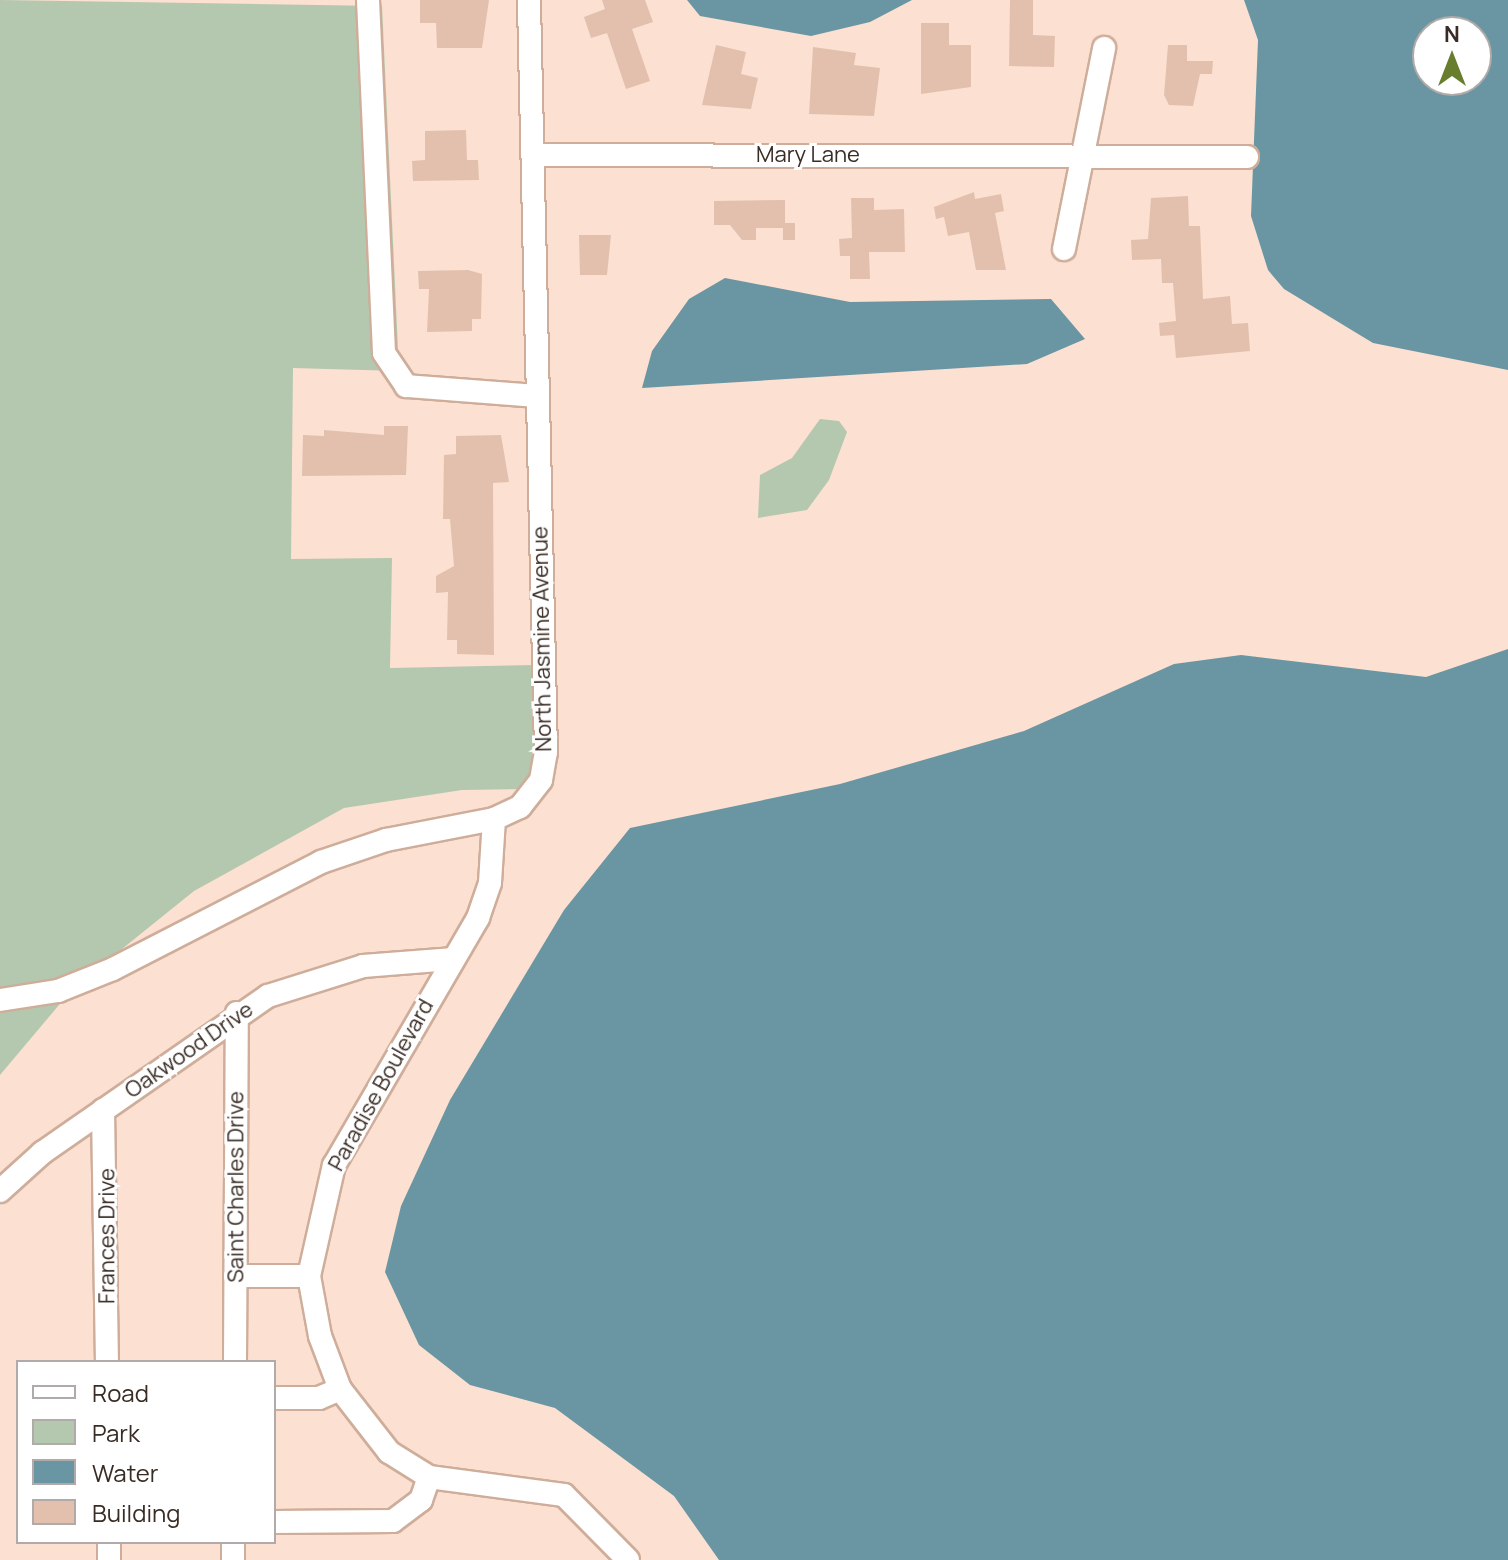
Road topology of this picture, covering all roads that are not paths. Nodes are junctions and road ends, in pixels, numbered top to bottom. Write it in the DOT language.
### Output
graph roads {
  1 [pos="368,0"];
  2 [pos="529,0"];
  3 [pos="1104,48"];
  4 [pos="533,155"];
  5 [pos="1084,155"];
  6 [pos="1247,157"];
  7 [pos="1064,249"];
  8 [pos="536,396"];
  9 [pos="494,819"];
  10 [pos="451,959"];
  11 [pos="0,1000"];
  12 [pos="237,1013"];
  13 [pos="103,1110"];
  14 [pos="0,1191"];
  15 [pos="235,1276"];
  16 [pos="309,1276"];
  17 [pos="107,1360"];
  18 [pos="235,1360"];
  19 [pos="340,1389"];
  20 [pos="276,1398"];
  21 [pos="429,1477"];
  22 [pos="276,1522"];
  23 [pos="628,1560"];
  1 -- 8 [label="street"];
  2 -- 4 [label="street, North Jasmine Avenue"];
  3 -- 5 [label="street"];
  4 -- 5 [label="street, Mary Lane"];
  4 -- 8 [label="street, North Jasmine Avenue"];
  5 -- 6 [label="street, Mary Lane"];
  5 -- 7 [label="street"];
  8 -- 9 [label="street, North Jasmine Avenue"];
  9 -- 10 [label="street, Paradise Boulevard"];
  9 -- 11 [label="street, North Jasmine Avenue"];
  10 -- 12 [label="street, Oakwood Drive"];
  10 -- 16 [label="street, Paradise Boulevard"];
  12 -- 13 [label="street, Oakwood Drive"];
  12 -- 15 [label="street, Saint Charles Drive"];
  13 -- 14 [label="street, Oakwood Drive"];
  13 -- 17 [label="street, Frances Drive"];
  15 -- 16 [label="street"];
  15 -- 18 [label="street, Saint Charles Drive"];
  16 -- 19 [label="street, Paradise Boulevard"];
  19 -- 20 [label="street"];
  19 -- 21 [label="street, Paradise Boulevard"];
  21 -- 22 [label="street"];
  21 -- 23 [label="street, Paradise Boulevard"];
}
